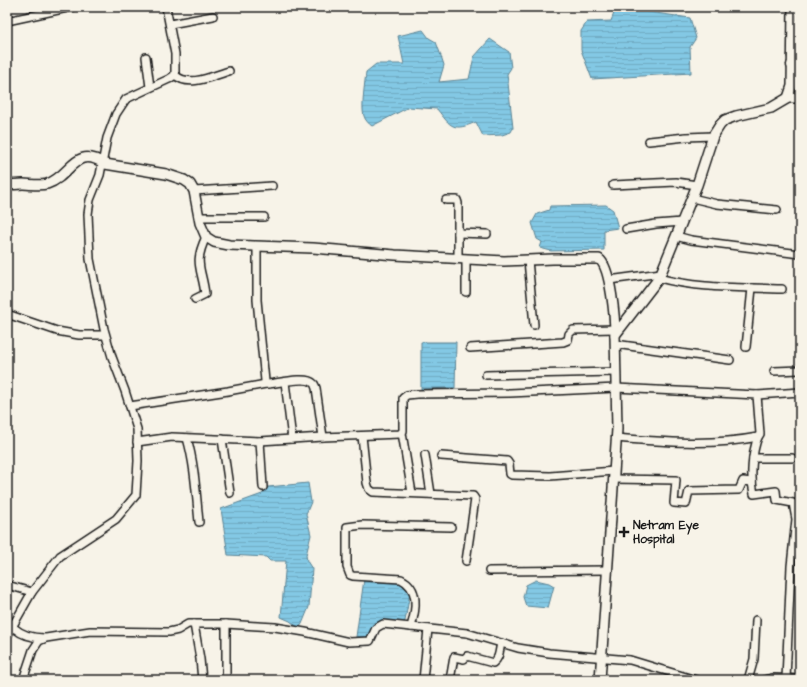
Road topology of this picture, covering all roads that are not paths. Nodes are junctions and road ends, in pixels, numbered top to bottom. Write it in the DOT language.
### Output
graph roads {
  1 [pos="72,7"];
  2 [pos="166,7"];
  3 [pos="793,7"];
  4 [pos="213,16"];
  5 [pos="7,21"];
  6 [pos="170,24"];
  7 [pos="146,57"];
  8 [pos="796,61"];
  9 [pos="229,71"];
  10 [pos="174,75"];
  11 [pos="150,87"];
  12 [pos="788,98"];
  13 [pos="800,98"];
  14 [pos="713,136"];
  15 [pos="649,141"];
  16 [pos="102,162"];
  17 [pos="7,185"];
  18 [pos="697,185"];
  19 [pos="272,186"];
  20 [pos="613,186"];
  21 [pos="194,191"];
  22 [pos="692,198"];
  23 [pos="446,200"];
  24 [pos="777,210"];
  25 [pos="199,217"];
  26 [pos="264,217"];
  27 [pos="682,222"];
  28 [pos="626,229"];
  29 [pos="458,233"];
  30 [pos="487,234"];
  31 [pos="676,236"];
  32 [pos="206,237"];
  33 [pos="257,246"];
  34 [pos="800,254"];
  35 [pos="462,259"];
  36 [pos="528,260"];
  37 [pos="660,275"];
  38 [pos="609,280"];
  39 [pos="752,288"];
  40 [pos="782,290"];
  41 [pos="466,292"];
  42 [pos="195,299"];
  43 [pos="7,314"];
  44 [pos="534,325"];
  45 [pos="105,335"];
  46 [pos="615,336"];
  47 [pos="746,347"];
  48 [pos="470,348"];
  49 [pos="730,360"];
  50 [pos="800,370"];
  51 [pos="774,371"];
  52 [pos="615,372"];
  53 [pos="486,375"];
  54 [pos="285,382"];
  55 [pos="266,384"];
  56 [pos="616,388"];
  57 [pos="800,392"];
  58 [pos="757,395"];
  59 [pos="130,406"];
  60 [pos="402,433"];
  61 [pos="362,436"];
  62 [pos="758,436"];
  63 [pos="323,437"];
  64 [pos="187,438"];
  65 [pos="616,438"];
  66 [pos="292,439"];
  67 [pos="222,440"];
  68 [pos="260,441"];
  69 [pos="137,442"];
  70 [pos="424,455"];
  71 [pos="441,456"];
  72 [pos="753,458"];
  73 [pos="792,458"];
  74 [pos="614,475"];
  75 [pos="752,482"];
  76 [pos="263,487"];
  77 [pos="230,493"];
  78 [pos="412,493"];
  79 [pos="431,494"];
  80 [pos="199,522"];
  81 [pos="451,527"];
  82 [pos="466,561"];
  83 [pos="608,570"];
  84 [pos="489,571"];
  85 [pos="7,585"];
  86 [pos="32,592"];
  87 [pos="756,620"];
  88 [pos="13,623"];
  89 [pos="194,624"];
  90 [pos="226,624"];
  91 [pos="411,627"];
  92 [pos="428,629"];
  93 [pos="7,636"];
  94 [pos="46,638"];
  95 [pos="501,643"];
  96 [pos="602,657"];
  97 [pos="786,679"];
  98 [pos="800,679"];
  99 [pos="24,680"];
  100 [pos="202,680"];
  101 [pos="226,680"];
  102 [pos="423,680"];
  103 [pos="450,680"];
  104 [pos="600,680"];
  105 [pos="696,680"];
  106 [pos="748,680"];
  107 [pos="764,680"];
  1 -- 5 [label="street"];
  2 -- 6 [label="street"];
  3 -- 8 [label="street"];
  4 -- 6 [label="street"];
  6 -- 10 [label="street"];
  7 -- 11 [label="street"];
  8 -- 12 [label="street"];
  9 -- 10 [label="street"];
  10 -- 11 [label="street"];
  11 -- 16 [label="street"];
  12 -- 13 [label="street"];
  12 -- 14 [label="street"];
  14 -- 15 [label="street"];
  14 -- 18 [label="street"];
  16 -- 17 [label="street"];
  16 -- 21 [label="street"];
  16 -- 45 [label="street"];
  18 -- 20 [label="street"];
  18 -- 22 [label="street"];
  19 -- 21 [label="street"];
  21 -- 25 [label="street"];
  22 -- 24 [label="street"];
  22 -- 27 [label="street"];
  23 -- 29 [label="street"];
  25 -- 26 [label="street"];
  25 -- 32 [label="street"];
  27 -- 28 [label="street"];
  27 -- 31 [label="street"];
  29 -- 30 [label="street"];
  29 -- 35 [label="street"];
  31 -- 34 [label="street"];
  31 -- 37 [label="street"];
  32 -- 33 [label="street"];
  32 -- 42 [label="street"];
  33 -- 35 [label="street"];
  33 -- 55 [label="street"];
  35 -- 36 [label="street"];
  35 -- 41 [label="street"];
  36 -- 38 [label="street"];
  36 -- 44 [label="street"];
  37 -- 38 [label="street"];
  37 -- 39 [label="street"];
  37 -- 46 [label="street"];
  38 -- 46 [label="street"];
  39 -- 40 [label="street"];
  39 -- 47 [label="street"];
  43 -- 45 [label="street"];
  45 -- 59 [label="street"];
  46 -- 48 [label="street"];
  46 -- 49 [label="street"];
  46 -- 52 [label="street"];
  50 -- 51 [label="street"];
  52 -- 53 [label="street"];
  52 -- 56 [label="street"];
  54 -- 55 [label="street"];
  54 -- 63 [label="street"];
  54 -- 66 [label="street"];
  55 -- 59 [label="street"];
  56 -- 58 [label="street"];
  56 -- 60 [label="street"];
  56 -- 65 [label="street"];
  57 -- 58 [label="street"];
  58 -- 62 [label="street"];
  59 -- 69 [label="street"];
  60 -- 61 [label="street"];
  60 -- 78 [label="street"];
  61 -- 63 [label="street"];
  61 -- 78 [label="street"];
  62 -- 65 [label="street"];
  62 -- 72 [label="street"];
  63 -- 66 [label="street"];
  64 -- 67 [label="street"];
  64 -- 69 [label="street"];
  64 -- 80 [label="street"];
  65 -- 74 [label="street"];
  66 -- 68 [label="street"];
  67 -- 68 [label="street"];
  67 -- 77 [label="street"];
  68 -- 76 [label="street"];
  69 -- 86 [label="street"];
  70 -- 79 [label="street"];
  71 -- 74 [label="street"];
  72 -- 73 [label="street"];
  72 -- 75 [label="street"];
  74 -- 75 [label="street"];
  74 -- 83 [label="street"];
  75 -- 97 [label="street"];
  78 -- 79 [label="street"];
  79 -- 82 [label="street"];
  81 -- 91 [label="street"];
  83 -- 84 [label="street"];
  83 -- 96 [label="street"];
  85 -- 86 [label="street"];
  86 -- 88 [label="street"];
  87 -- 106 [label="street"];
  88 -- 93 [label="street"];
  88 -- 94 [label="street"];
  89 -- 90 [label="street"];
  89 -- 94 [label="street"];
  89 -- 100 [label="street"];
  90 -- 91 [label="street"];
  90 -- 101 [label="street"];
  91 -- 92 [label="street"];
  92 -- 95 [label="street"];
  92 -- 102 [label="street"];
  94 -- 99 [label="street"];
  95 -- 96 [label="street"];
  95 -- 103 [label="street"];
  96 -- 104 [label="street"];
  96 -- 105 [label="street"];
  97 -- 98 [label="street"];
  97 -- 107 [label="street"];
}
